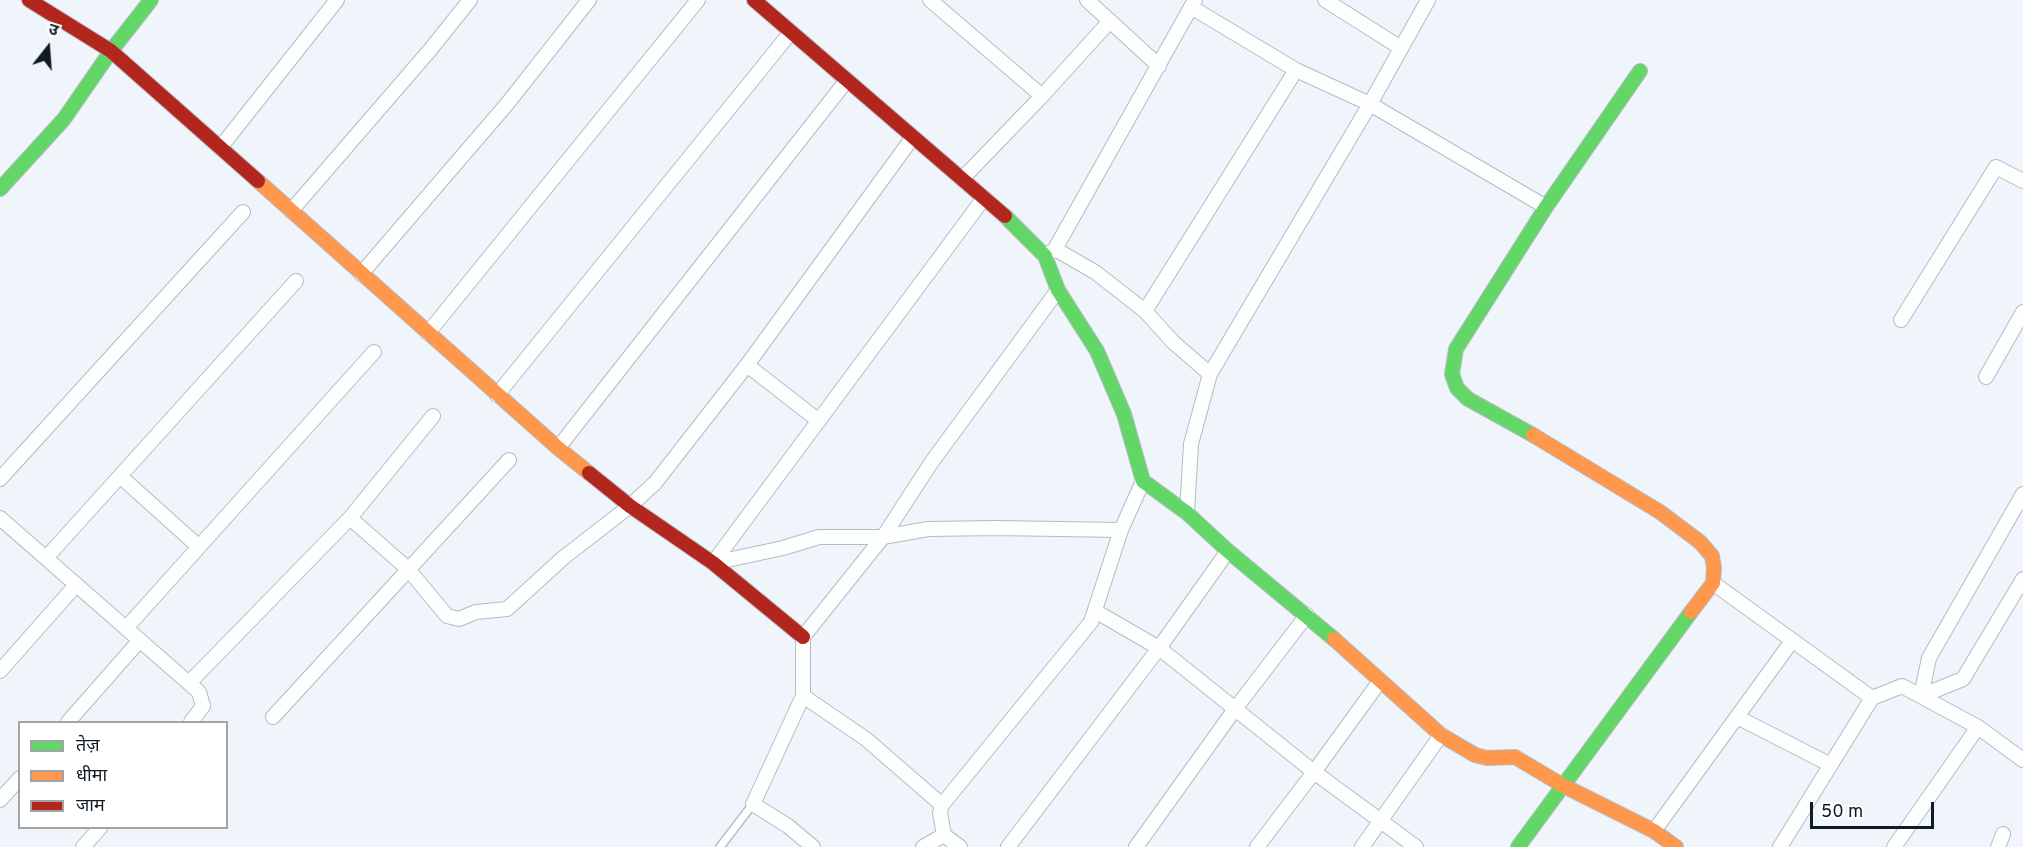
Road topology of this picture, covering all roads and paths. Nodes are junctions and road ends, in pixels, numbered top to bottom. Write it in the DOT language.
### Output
graph roads {
  1 [pos="29,0"];
  2 [pos="151,0"];
  3 [pos="337,0"];
  4 [pos="470,0"];
  5 [pos="589,0"];
  6 [pos="698,0"];
  7 [pos="754,0"];
  8 [pos="930,0"];
  9 [pos="1087,0"];
  10 [pos="1325,0"];
  11 [pos="1428,0"];
  12 [pos="1193,4"];
  13 [pos="1110,21"];
  14 [pos="791,32"];
  15 [pos="1401,48"];
  16 [pos="111,51"];
  17 [pos="1159,66"];
  18 [pos="1296,70"];
  19 [pos="1640,71"];
  20 [pos="847,80"];
  21 [pos="1042,96"];
  22 [pos="1370,104"];
  23 [pos="913,137"];
  24 [pos="220,148"];
  25 [pos="962,179"];
  26 [pos="2023,181"];
  27 [pos="0,189"];
  28 [pos="984,198"];
  29 [pos="1546,207"];
  30 [pos="291,211"];
  31 [pos="243,212"];
  32 [pos="1050,252"];
  33 [pos="361,274"];
  34 [pos="296,281"];
  35 [pos="1058,290"];
  36 [pos="1145,310"];
  37 [pos="2023,312"];
  38 [pos="1901,321"];
  39 [pos="428,333"];
  40 [pos="374,352"];
  41 [pos="747,365"];
  42 [pos="1210,374"];
  43 [pos="1986,377"];
  44 [pos="497,395"];
  45 [pos="433,416"];
  46 [pos="819,421"];
  47 [pos="558,448"];
  48 [pos="508,460"];
  49 [pos="120,476"];
  50 [pos="0,479"];
  51 [pos="1143,481"];
  52 [pos="2023,494"];
  53 [pos="630,506"];
  54 [pos="1187,513"];
  55 [pos="0,518"];
  56 [pos="350,518"];
  57 [pos="1121,530"];
  58 [pos="883,537"];
  59 [pos="199,547"];
  60 [pos="1228,551"];
  61 [pos="45,558"];
  62 [pos="713,563"];
  63 [pos="408,568"];
  64 [pos="2023,579"];
  65 [pos="1713,583"];
  66 [pos="76,585"];
  67 [pos="1095,611"];
  68 [pos="1307,615"];
  69 [pos="127,627"];
  70 [pos="803,637"];
  71 [pos="140,640"];
  72 [pos="1792,641"];
  73 [pos="1159,648"];
  74 [pos="0,671"];
  75 [pos="1380,681"];
  76 [pos="189,683"];
  77 [pos="803,696"];
  78 [pos="1921,696"];
  79 [pos="1872,698"];
  80 [pos="1235,709"];
  81 [pos="273,717"];
  82 [pos="1737,717"];
  83 [pos="70,721"];
  84 [pos="192,721"];
  85 [pos="1978,728"];
  86 [pos="1441,735"];
  87 [pos="2023,760"];
  88 [pos="1831,765"];
  89 [pos="1314,772"];
  90 [pos="18,780"];
  91 [pos="1562,785"];
  92 [pos="0,800"];
  93 [pos="753,804"];
  94 [pos="942,805"];
  95 [pos="1380,820"];
  96 [pos="99,829"];
  97 [pos="1653,831"];
  98 [pos="944,835"];
  99 [pos="83,847"];
  100 [pos="720,847"];
  101 [pos="813,847"];
  102 [pos="923,847"];
  103 [pos="960,847"];
  104 [pos="1008,847"];
  105 [pos="1136,847"];
  106 [pos="1257,847"];
  107 [pos="1362,847"];
  108 [pos="1416,847"];
  109 [pos="1518,847"];
  110 [pos="1676,847"];
  111 [pos="1780,847"];
  112 [pos="1894,847"];
  1 -- 16 [label="street"];
  2 -- 16 [label="street"];
  3 -- 24 [label="street"];
  4 -- 30 [label="street"];
  5 -- 33 [label="street"];
  6 -- 39 [label="street"];
  7 -- 14 [label="street"];
  8 -- 21 [label="street"];
  9 -- 13 [label="street"];
  10 -- 15 [label="street"];
  11 -- 15 [label="street"];
  12 -- 17 [label="street"];
  12 -- 18 [label="street"];
  13 -- 17 [label="street"];
  13 -- 21 [label="street"];
  14 -- 20 [label="street"];
  14 -- 44 [label="street"];
  15 -- 22 [label="street"];
  16 -- 24 [label="street"];
  16 -- 27 [label="street"];
  17 -- 32 [label="street"];
  18 -- 22 [label="street"];
  18 -- 36 [label="street"];
  19 -- 29 [label="street"];
  20 -- 23 [label="street"];
  20 -- 47 [label="street"];
  21 -- 25 [label="street"];
  22 -- 29 [label="street"];
  22 -- 42 [label="street"];
  23 -- 25 [label="street"];
  23 -- 41 [label="street"];
  24 -- 30 [label="street"];
  25 -- 28 [label="street"];
  26 -- 38 [label="street"];
  28 -- 32 [label="street"];
  28 -- 46 [label="street"];
  29 -- 65 [label="street"];
  30 -- 33 [label="street"];
  31 -- 50 [label="street"];
  32 -- 35 [label="street"];
  32 -- 36 [label="street"];
  33 -- 39 [label="street"];
  34 -- 49 [label="street"];
  35 -- 51 [label="street"];
  35 -- 58 [label="street"];
  36 -- 42 [label="street"];
  37 -- 43 [label="street"];
  39 -- 44 [label="street"];
  40 -- 59 [label="street"];
  41 -- 46 [label="street"];
  41 -- 53 [label="street"];
  42 -- 54 [label="street"];
  44 -- 47 [label="street"];
  45 -- 56 [label="street"];
  46 -- 62 [label="street"];
  47 -- 53 [label="street"];
  48 -- 63 [label="street"];
  49 -- 59 [label="street"];
  49 -- 61 [label="street"];
  51 -- 54 [label="street"];
  51 -- 57 [label="street"];
  52 -- 78 [label="street"];
  53 -- 62 [label="street"];
  53 -- 63 [label="street"];
  54 -- 60 [label="street"];
  55 -- 61 [label="street"];
  56 -- 63 [label="street"];
  56 -- 76 [label="street"];
  57 -- 58 [label="street"];
  57 -- 67 [label="street"];
  58 -- 62 [label="street"];
  58 -- 70 [label="street"];
  59 -- 69 [label="street"];
  60 -- 68 [label="street"];
  60 -- 73 [label="street"];
  61 -- 66 [label="street"];
  62 -- 70 [label="street"];
  63 -- 81 [label="street"];
  64 -- 78 [label="street"];
  65 -- 72 [label="street"];
  65 -- 91 [label="street"];
  66 -- 69 [label="street"];
  66 -- 74 [label="street"];
  67 -- 73 [label="street"];
  67 -- 94 [label="street"];
  68 -- 75 [label="street"];
  68 -- 80 [label="street"];
  69 -- 71 [label="street"];
  70 -- 77 [label="street"];
  71 -- 76 [label="street"];
  71 -- 83 [label="street"];
  72 -- 79 [label="street"];
  72 -- 82 [label="street"];
  73 -- 80 [label="street"];
  73 -- 104 [label="street"];
  75 -- 86 [label="street"];
  75 -- 89 [label="street"];
  76 -- 84 [label="street"];
  77 -- 93 [label="street"];
  77 -- 94 [label="street"];
  78 -- 79 [label="street"];
  78 -- 85 [label="street"];
  79 -- 88 [label="street"];
  80 -- 89 [label="street"];
  80 -- 105 [label="street"];
  82 -- 88 [label="street"];
  82 -- 97 [label="street"];
  85 -- 87 [label="street"];
  85 -- 112 [label="street"];
  86 -- 91 [label="street"];
  86 -- 95 [label="street"];
  88 -- 111 [label="street"];
  89 -- 95 [label="street"];
  89 -- 106 [label="street"];
  90 -- 92 [label="street"];
  91 -- 97 [label="street"];
  91 -- 109 [label="street"];
  93 -- 100 [label="lane"];
  93 -- 101 [label="street"];
  94 -- 98 [label="street"];
  95 -- 107 [label="street"];
  95 -- 108 [label="street"];
  96 -- 99 [label="street"];
  97 -- 110 [label="street"];
  98 -- 102 [label="street"];
  98 -- 103 [label="street"];
}
